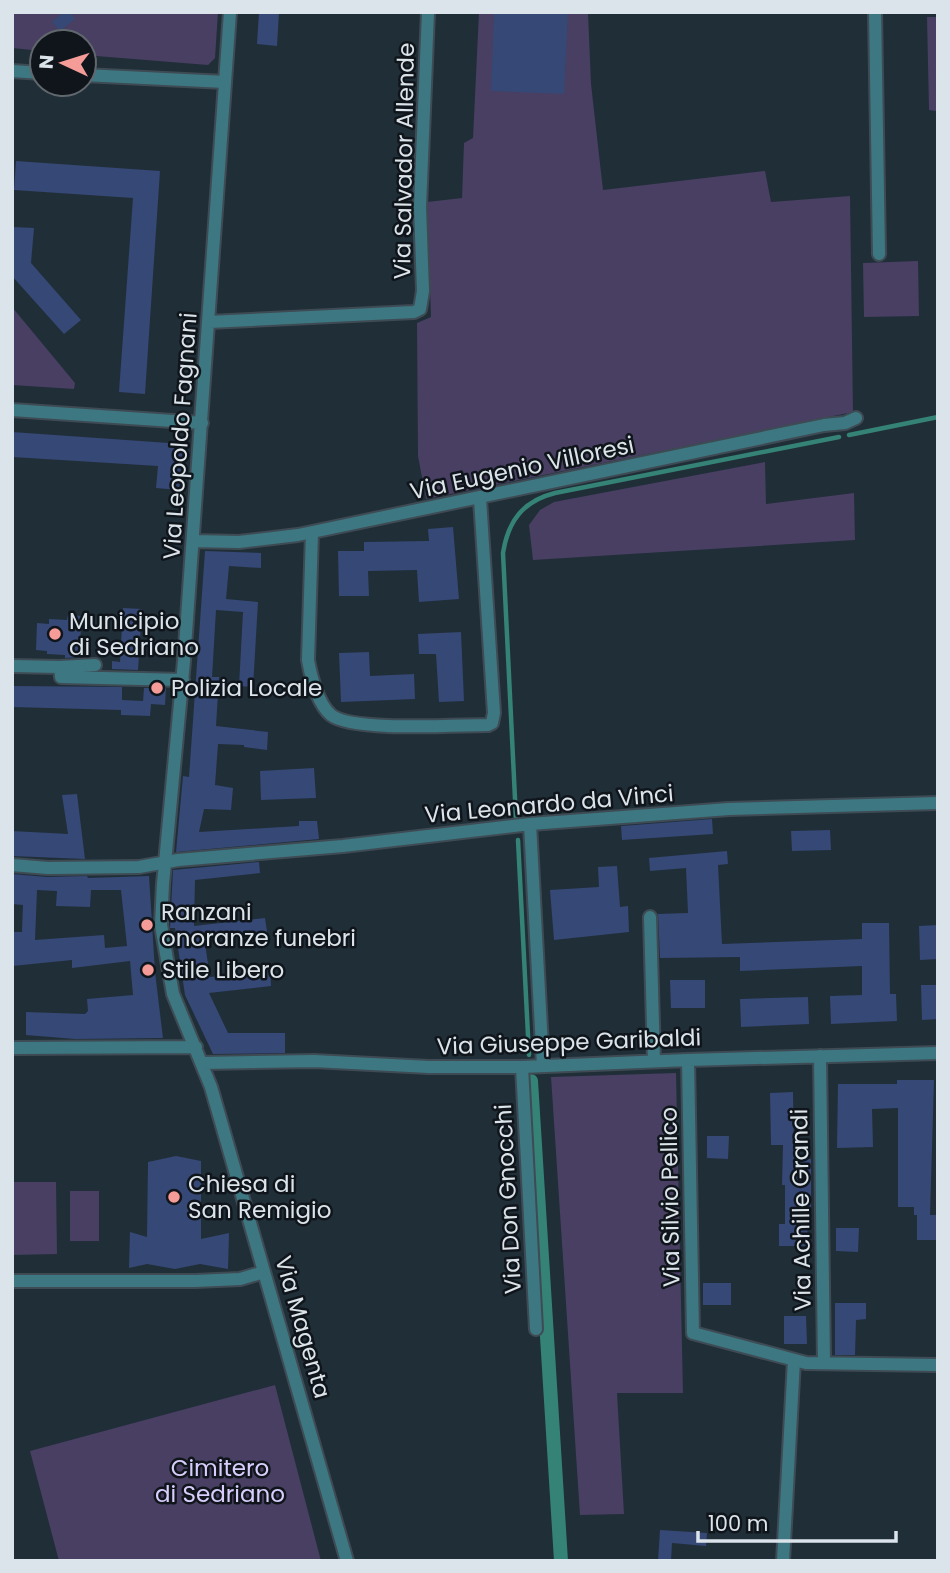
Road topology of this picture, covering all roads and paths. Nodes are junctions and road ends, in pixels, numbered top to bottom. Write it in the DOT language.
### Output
graph roads {
  1 [pos="230,12"];
  2 [pos="428,12"];
  3 [pos="875,12"];
  4 [pos="98,76"];
  5 [pos="225,82"];
  6 [pos="879,254"];
  7 [pos="209,322"];
  8 [pos="12,410"];
  9 [pos="856,418"];
  10 [pos="202,422"];
  11 [pos="480,499"];
  12 [pos="313,533"];
  13 [pos="193,541"];
  14 [pos="95,665"];
  15 [pos="12,666"];
  16 [pos="60,667"];
  17 [pos="183,680"];
  18 [pos="938,803"];
  19 [pos="530,824"];
  20 [pos="166,863"];
  21 [pos="12,865"];
  22 [pos="650,917"];
  23 [pos="196,1047"];
  24 [pos="12,1048"];
  25 [pos="938,1053"];
  26 [pos="820,1056"];
  27 [pos="688,1060"];
  28 [pos="654,1061"];
  29 [pos="202,1063"];
  30 [pos="544,1066"];
  31 [pos="522,1067"];
  32 [pos="264,1272"];
  33 [pos="12,1281"];
  34 [pos="536,1329"];
  35 [pos="794,1360"];
  36 [pos="824,1363"];
  37 [pos="938,1365"];
  38 [pos="347,1561"];
  39 [pos="783,1561"];
  1 -- 5 [label="street, Via Leopoldo Fagnani"];
  2 -- 7 [label="street, Via Salvador Allende"];
  3 -- 6 [label="street"];
  4 -- 5 [label="street"];
  5 -- 7 [label="street, Via Leopoldo Fagnani"];
  7 -- 10 [label="street, Via Leopoldo Fagnani"];
  8 -- 10 [label="street"];
  9 -- 11 [label="street, Via Eugenio Villoresi"];
  10 -- 13 [label="street, Via Leopoldo Fagnani"];
  11 -- 12 [label="street, Via Eugenio Villoresi"];
  11 -- 12 [label="street"];
  12 -- 13 [label="street, Via Eugenio Villoresi"];
  13 -- 17 [label="street, Via Leopoldo Fagnani"];
  14 -- 16 [label="street"];
  15 -- 16 [label="street"];
  16 -- 17 [label="street"];
  17 -- 20 [label="street, Via Leopoldo Fagnani"];
  18 -- 19 [label="street, Via Leonardo da Vinci"];
  19 -- 20 [label="street, Via Leonardo da Vinci"];
  19 -- 30 [label="street"];
  20 -- 21 [label="street, Via Leonardo da Vinci"];
  20 -- 23 [label="street, Via Magenta"];
  22 -- 28 [label="street"];
  23 -- 24 [label="street"];
  23 -- 29 [label="street, Via Magenta"];
  25 -- 26 [label="street, Via Giuseppe Garibaldi"];
  26 -- 27 [label="street, Via Giuseppe Garibaldi"];
  26 -- 36 [label="street, Via Achille Grandi"];
  27 -- 28 [label="street, Via Giuseppe Garibaldi"];
  27 -- 35 [label="street, Via Silvio Pellico"];
  28 -- 30 [label="street, Via Giuseppe Garibaldi"];
  29 -- 31 [label="street, Via Giuseppe Garibaldi"];
  29 -- 32 [label="street, Via Magenta"];
  30 -- 31 [label="street, Via Giuseppe Garibaldi"];
  31 -- 34 [label="street, Via Don Gnocchi"];
  32 -- 33 [label="street"];
  32 -- 38 [label="street, Via Magenta"];
  35 -- 36 [label="street"];
  35 -- 39 [label="street"];
  36 -- 37 [label="street"];
}
